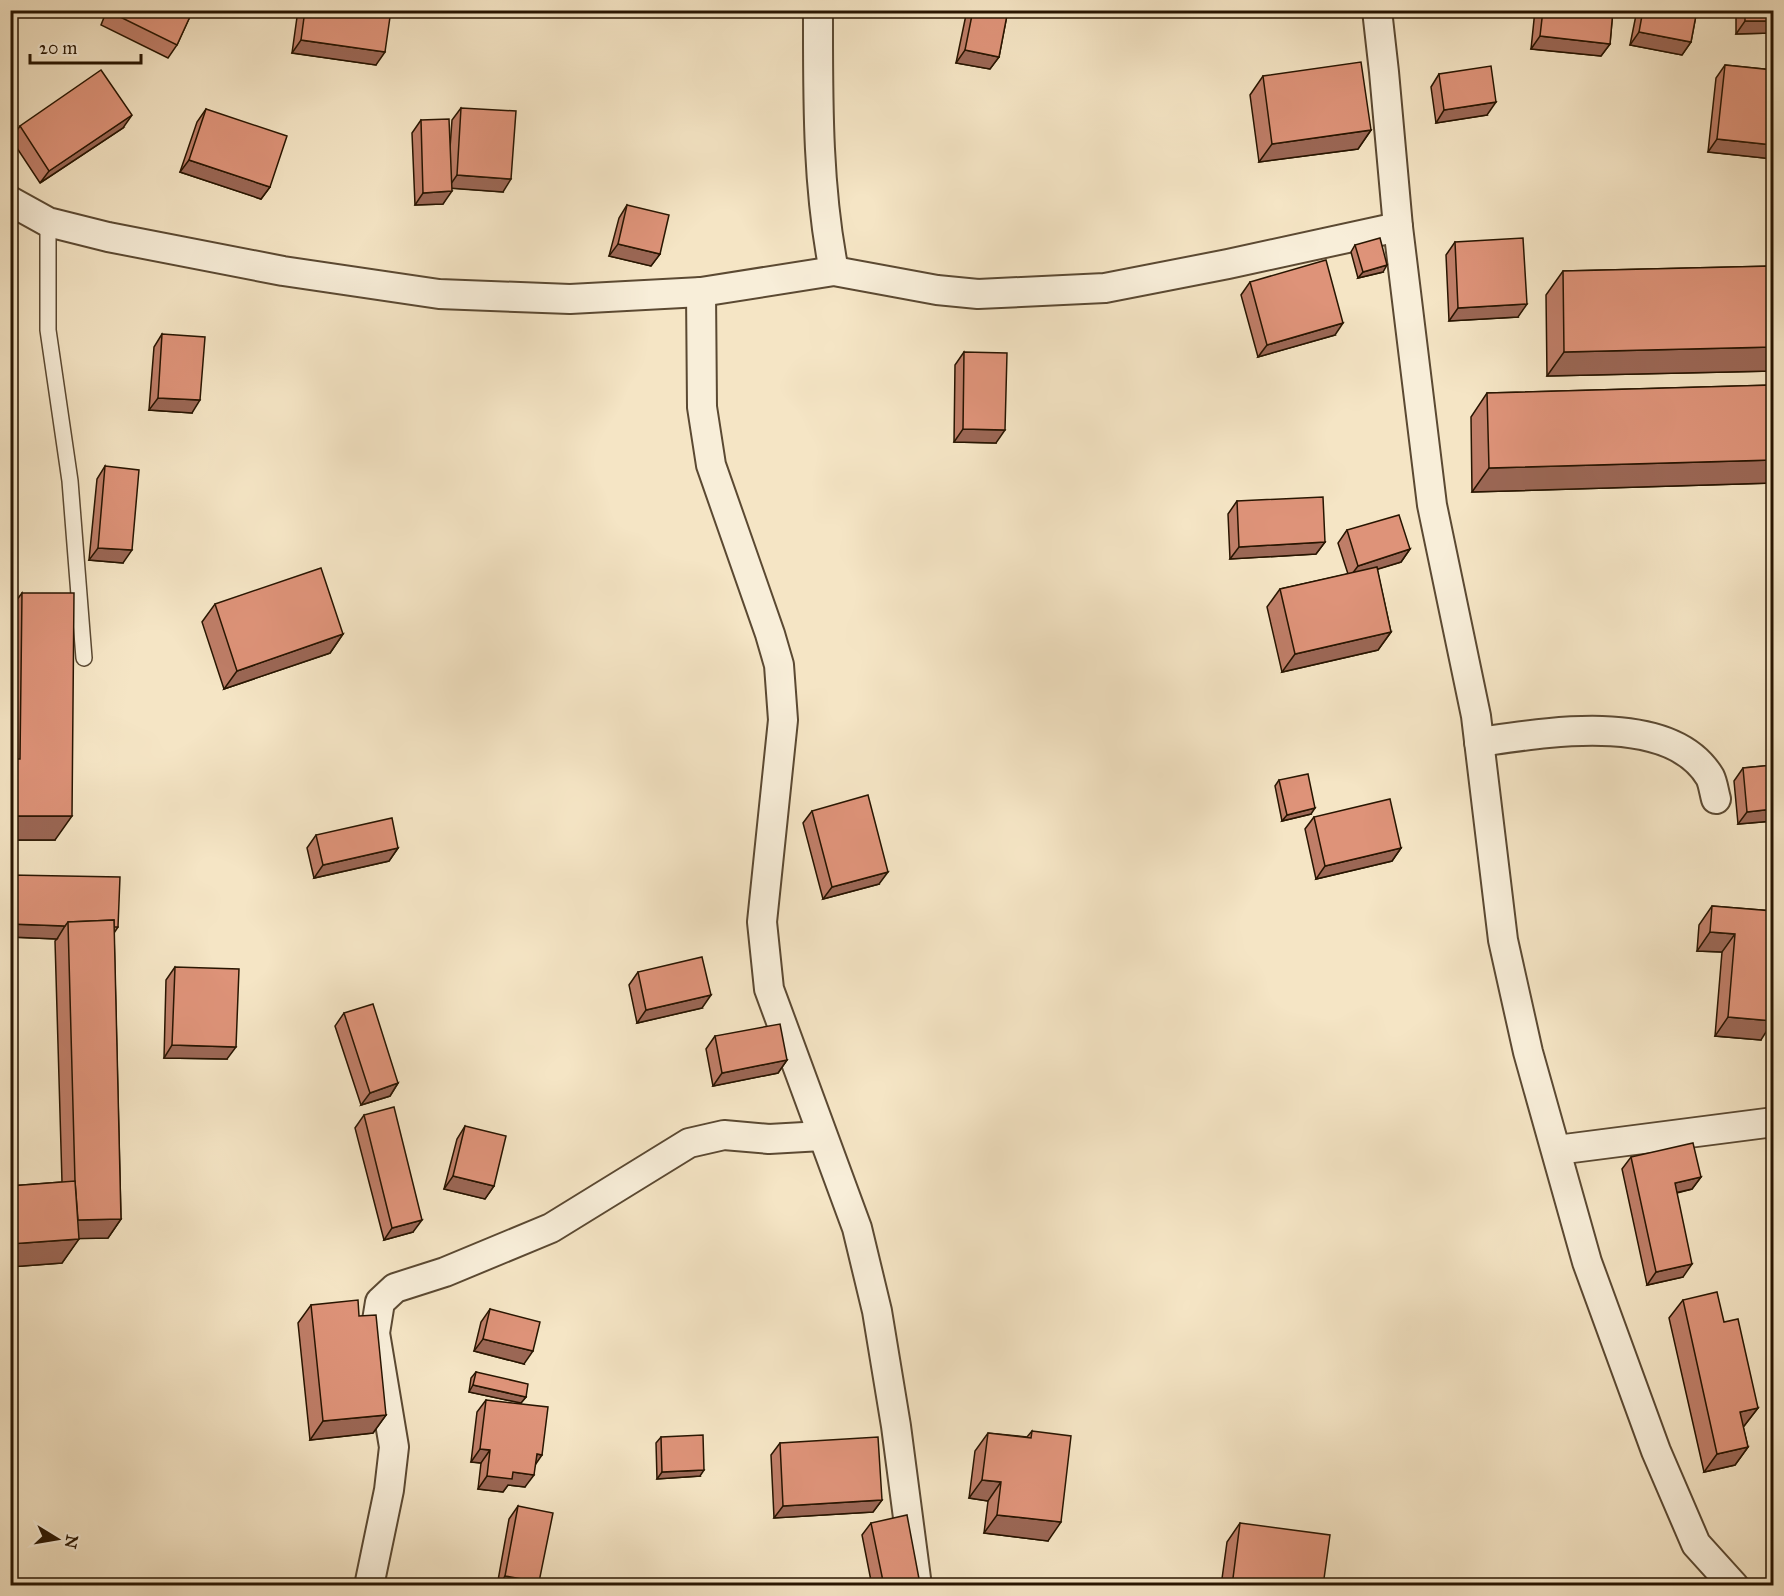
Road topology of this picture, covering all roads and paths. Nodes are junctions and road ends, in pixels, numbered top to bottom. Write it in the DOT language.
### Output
graph roads {
  1 [pos="818,10"];
  2 [pos="1377,10"];
  3 [pos="10,201"];
  4 [pos="48,222"];
  5 [pos="1398,227"];
  6 [pos="834,271"];
  7 [pos="701,292"];
  8 [pos="84,658"];
  9 [pos="1479,742"];
  10 [pos="1716,799"];
  11 [pos="1773,1122"];
  12 [pos="822,1136"];
  13 [pos="1557,1150"];
  14 [pos="369,1586"];
  15 [pos="917,1586"];
  16 [pos="1734,1586"];
  1 -- 6 [label="street"];
  2 -- 5 [label="street"];
  3 -- 4 [label="street"];
  4 -- 7 [label="street"];
  4 -- 8 [label="lane"];
  5 -- 6 [label="street"];
  5 -- 9 [label="street"];
  6 -- 7 [label="street"];
  7 -- 12 [label="street"];
  9 -- 10 [label="street"];
  9 -- 13 [label="street"];
  11 -- 13 [label="street"];
  12 -- 14 [label="street"];
  12 -- 15 [label="street"];
  13 -- 16 [label="street"];
}
